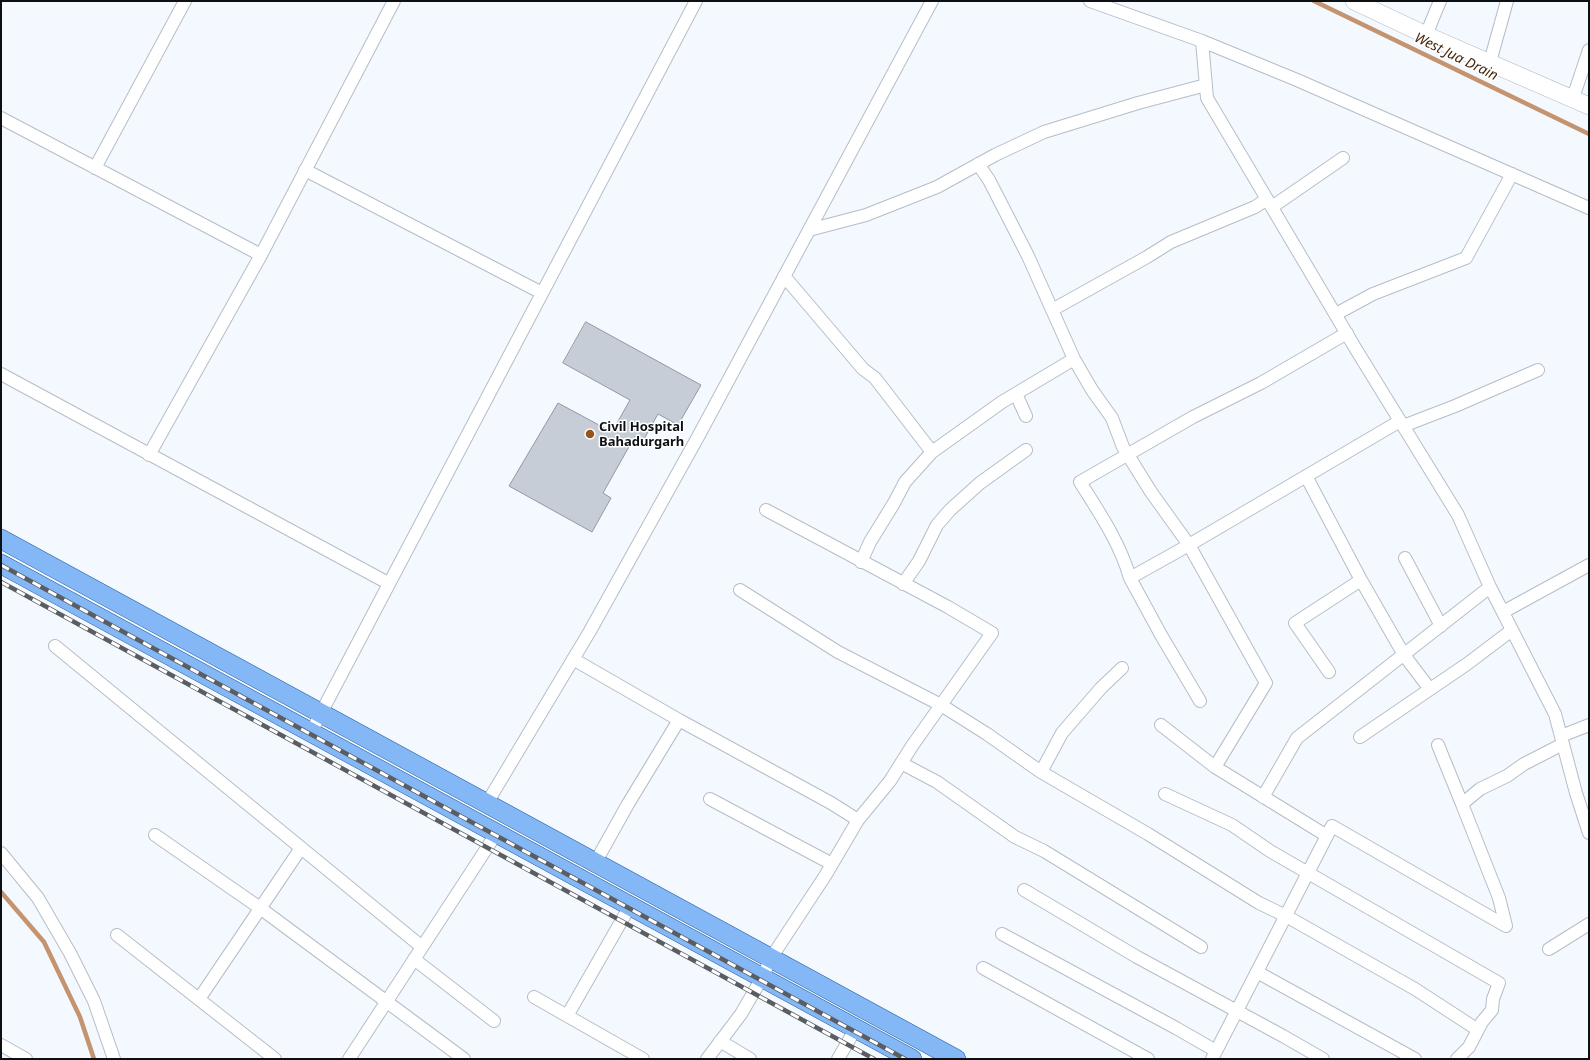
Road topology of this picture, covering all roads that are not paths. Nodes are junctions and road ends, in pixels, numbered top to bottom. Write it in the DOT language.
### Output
graph roads {
  1 [pos="185,1"];
  2 [pos="394,1"];
  3 [pos="696,1"];
  4 [pos="932,1"];
  5 [pos="1090,1"];
  6 [pos="1354,1"];
  7 [pos="1440,1"];
  8 [pos="1507,1"];
  9 [pos="1426,35"];
  10 [pos="1202,41"];
  11 [pos="1589,50"];
  12 [pos="1490,62"];
  13 [pos="1206,85"];
  14 [pos="1573,98"];
  15 [pos="1589,106"];
  16 [pos="1,118"];
  17 [pos="1343,158"];
  18 [pos="978,164"];
  19 [pos="95,168"];
  20 [pos="305,170"];
  21 [pos="1512,174"];
  22 [pos="1270,203"];
  23 [pos="1589,208"];
  24 [pos="809,230"];
  25 [pos="261,255"];
  26 [pos="784,276"];
  27 [pos="542,293"];
  28 [pos="1052,310"];
  29 [pos="1336,314"];
  30 [pos="1347,333"];
  31 [pos="1074,360"];
  32 [pos="1538,370"];
  33 [pos="1,374"];
  34 [pos="1016,394"];
  35 [pos="1026,416"];
  36 [pos="1401,423"];
  37 [pos="1026,450"];
  38 [pos="932,452"];
  39 [pos="1127,453"];
  40 [pos="149,455"];
  41 [pos="1306,476"];
  42 [pos="766,510"];
  43 [pos="1,539"];
  44 [pos="1189,545"];
  45 [pos="1405,558"];
  46 [pos="861,562"];
  47 [pos="1,564"];
  48 [pos="1589,565"];
  49 [pos="1130,578"];
  50 [pos="1361,580"];
  51 [pos="388,583"];
  52 [pos="903,584"];
  53 [pos="1490,587"];
  54 [pos="740,590"];
  55 [pos="1503,612"];
  56 [pos="1441,626"];
  57 [pos="1512,630"];
  58 [pos="55,646"];
  59 [pos="1404,655"];
  60 [pos="573,659"];
  61 [pos="1122,668"];
  62 [pos="1329,672"];
  63 [pos="1429,688"];
  64 [pos="1200,701"];
  65 [pos="941,704"];
  66 [pos="321,713"];
  67 [pos="679,720"];
  68 [pos="1161,725"];
  69 [pos="1589,725"];
  70 [pos="311,732"];
  71 [pos="1360,737"];
  72 [pos="1562,740"];
  73 [pos="1438,745"];
  74 [pos="901,763"];
  75 [pos="1215,768"];
  76 [pos="1041,772"];
  77 [pos="1165,794"];
  78 [pos="1263,797"];
  79 [pos="710,799"];
  80 [pos="486,803"];
  81 [pos="1462,804"];
  82 [pos="858,820"];
  83 [pos="1589,833"];
  84 [pos="496,834"];
  85 [pos="155,835"];
  86 [pos="1327,836"];
  87 [pos="301,848"];
  88 [pos="1,854"];
  89 [pos="595,862"];
  90 [pos="832,864"];
  91 [pos="1308,872"];
  92 [pos="1024,890"];
  93 [pos="630,906"];
  94 [pos="260,908"];
  95 [pos="1286,916"];
  96 [pos="1589,924"];
  97 [pos="1002,934"];
  98 [pos="117,935"];
  99 [pos="1201,946"];
  100 [pos="422,947"];
  101 [pos="1548,949"];
  102 [pos="771,958"];
  103 [pos="414,959"];
  104 [pos="982,968"];
  105 [pos="1257,972"];
  106 [pos="762,978"];
  107 [pos="534,997"];
  108 [pos="199,999"];
  109 [pos="386,1002"];
  110 [pos="1237,1010"];
  111 [pos="566,1016"];
  112 [pos="494,1021"];
  113 [pos="856,1028"];
  114 [pos="1478,1030"];
  115 [pos="720,1041"];
  116 [pos="1,1045"];
  117 [pos="1214,1055"];
  118 [pos="26,1059"];
  119 [pos="114,1059"];
  120 [pos="275,1059"];
  121 [pos="348,1059"];
  122 [pos="464,1059"];
  123 [pos="643,1059"];
  124 [pos="706,1059"];
  125 [pos="750,1059"];
  126 [pos="838,1059"];
  127 [pos="912,1059"];
  128 [pos="956,1059"];
  129 [pos="1148,1059"];
  130 [pos="1323,1059"];
  131 [pos="1414,1059"];
  132 [pos="1457,1059"];
  1 -- 19 [label="street"];
  2 -- 20 [label="street"];
  3 -- 27 [label="street"];
  4 -- 24 [label="street"];
  5 -- 10 [label="street"];
  6 -- 9 [label="main road"];
  7 -- 9 [label="street"];
  8 -- 12 [label="street"];
  9 -- 12 [label="main road"];
  10 -- 13 [label="street"];
  10 -- 21 [label="street"];
  11 -- 14 [label="street"];
  12 -- 14 [label="main road"];
  13 -- 18 [label="street"];
  13 -- 22 [label="street"];
  14 -- 15 [label="main road"];
  16 -- 19 [label="street"];
  17 -- 22 [label="street"];
  18 -- 24 [label="street"];
  18 -- 28 [label="street"];
  19 -- 25 [label="street"];
  20 -- 25 [label="street"];
  20 -- 27 [label="street"];
  21 -- 23 [label="street"];
  21 -- 29 [label="street"];
  22 -- 28 [label="street"];
  22 -- 29 [label="street"];
  24 -- 26 [label="street"];
  25 -- 40 [label="street"];
  26 -- 38 [label="street"];
  26 -- 60 [label="street"];
  27 -- 51 [label="street"];
  28 -- 31 [label="street"];
  29 -- 30 [label="street"];
  30 -- 36 [label="street"];
  30 -- 39 [label="street"];
  31 -- 34 [label="street"];
  31 -- 39 [label="street"];
  32 -- 36 [label="street"];
  33 -- 40 [label="street"];
  34 -- 35 [label="street"];
  34 -- 38 [label="street"];
  36 -- 41 [label="street"];
  36 -- 53 [label="street"];
  37 -- 52 [label="street"];
  38 -- 46 [label="street"];
  39 -- 44 [label="street"];
  39 -- 49 [label="street"];
  40 -- 51 [label="street"];
  41 -- 44 [label="street"];
  41 -- 50 [label="street"];
  42 -- 46 [label="street"];
  43 -- 66 [label="main road"];
  44 -- 49 [label="street"];
  44 -- 75 [label="street"];
  45 -- 56 [label="street"];
  46 -- 52 [label="street"];
  47 -- 70 [label="main road"];
  48 -- 55 [label="street"];
  49 -- 64 [label="street"];
  50 -- 59 [label="street"];
  50 -- 62 [label="street"];
  51 -- 66 [label="street"];
  52 -- 65 [label="street"];
  53 -- 55 [label="street"];
  53 -- 56 [label="street"];
  54 -- 65 [label="street"];
  55 -- 57 [label="street"];
  56 -- 59 [label="street"];
  57 -- 63 [label="street"];
  57 -- 72 [label="street"];
  58 -- 87 [label="street"];
  59 -- 63 [label="street"];
  59 -- 78 [label="street"];
  60 -- 67 [label="street"];
  60 -- 80 [label="street"];
  61 -- 76 [label="street"];
  63 -- 71 [label="street"];
  65 -- 74 [label="street"];
  65 -- 76 [label="street"];
  66 -- 70 [label="street"];
  66 -- 80 [label="main road"];
  67 -- 82 [label="street"];
  67 -- 89 [label="street"];
  68 -- 75 [label="street"];
  69 -- 72 [label="street"];
  70 -- 84 [label="main road"];
  72 -- 81 [label="street"];
  72 -- 83 [label="street"];
  73 -- 81 [label="street"];
  74 -- 82 [label="street"];
  74 -- 99 [label="street"];
  75 -- 78 [label="street"];
  76 -- 95 [label="street"];
  77 -- 91 [label="street"];
  78 -- 86 [label="street"];
  79 -- 90 [label="street"];
  80 -- 89 [label="main road"];
  81 -- 86 [label="street"];
  82 -- 90 [label="street"];
  84 -- 93 [label="main road"];
  84 -- 100 [label="street"];
  85 -- 94 [label="street"];
  86 -- 91 [label="street"];
  87 -- 94 [label="street"];
  87 -- 100 [label="street"];
  88 -- 119 [label="street"];
  89 -- 102 [label="main road"];
  90 -- 102 [label="street"];
  91 -- 95 [label="street"];
  91 -- 114 [label="street"];
  92 -- 110 [label="street"];
  93 -- 106 [label="main road"];
  93 -- 111 [label="street"];
  94 -- 108 [label="street"];
  94 -- 109 [label="street"];
  95 -- 105 [label="street"];
  95 -- 114 [label="street"];
  96 -- 101 [label="street"];
  97 -- 117 [label="street"];
  98 -- 108 [label="street"];
  100 -- 103 [label="street"];
  102 -- 106 [label="street"];
  102 -- 128 [label="main road"];
  103 -- 109 [label="street"];
  103 -- 112 [label="street"];
  104 -- 129 [label="street"];
  105 -- 110 [label="street"];
  105 -- 131 [label="street"];
  106 -- 113 [label="main road"];
  106 -- 115 [label="street"];
  107 -- 111 [label="street"];
  108 -- 120 [label="street"];
  109 -- 121 [label="street"];
  109 -- 122 [label="street"];
  110 -- 117 [label="street"];
  110 -- 130 [label="street"];
  111 -- 123 [label="street"];
  113 -- 126 [label="street"];
  113 -- 127 [label="main road"];
  114 -- 132 [label="street"];
  115 -- 124 [label="street"];
  115 -- 125 [label="street"];
  116 -- 118 [label="street"];
}
